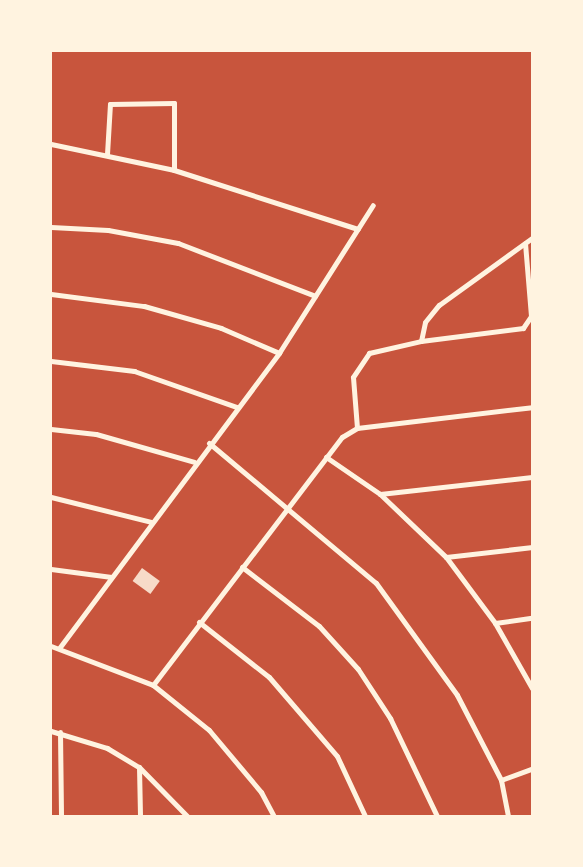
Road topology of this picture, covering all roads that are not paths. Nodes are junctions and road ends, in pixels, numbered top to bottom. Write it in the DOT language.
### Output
graph roads {
  1 [pos="51,144"];
  2 [pos="107,154"];
  3 [pos="174,170"];
  4 [pos="373,205"];
  5 [pos="51,228"];
  6 [pos="358,229"];
  7 [pos="532,238"];
  8 [pos="525,242"];
  9 [pos="51,294"];
  10 [pos="315,296"];
  11 [pos="421,341"];
  12 [pos="279,353"];
  13 [pos="51,361"];
  14 [pos="237,407"];
  15 [pos="532,407"];
  16 [pos="357,428"];
  17 [pos="51,429"];
  18 [pos="209,443"];
  19 [pos="326,457"];
  20 [pos="194,462"];
  21 [pos="532,477"];
  22 [pos="380,494"];
  23 [pos="51,497"];
  24 [pos="288,507"];
  25 [pos="151,522"];
  26 [pos="532,547"];
  27 [pos="446,557"];
  28 [pos="242,568"];
  29 [pos="51,569"];
  30 [pos="111,577"];
  31 [pos="532,618"];
  32 [pos="199,622"];
  33 [pos="495,623"];
  34 [pos="51,646"];
  35 [pos="60,647"];
  36 [pos="153,685"];
  37 [pos="532,688"];
  38 [pos="51,731"];
  39 [pos="60,732"];
  40 [pos="139,767"];
  41 [pos="532,770"];
  42 [pos="501,780"];
  43 [pos="61,816"];
  44 [pos="140,816"];
  45 [pos="187,816"];
  46 [pos="274,816"];
  47 [pos="366,816"];
  48 [pos="437,816"];
  49 [pos="508,816"];
  1 -- 2 [label="street"];
  2 -- 3 [label="street"];
  2 -- 3 [label="street"];
  3 -- 6 [label="street"];
  4 -- 6 [label="street"];
  5 -- 10 [label="street"];
  6 -- 10 [label="street"];
  7 -- 8 [label="street"];
  8 -- 11 [label="street"];
  8 -- 11 [label="street"];
  9 -- 12 [label="street"];
  10 -- 12 [label="street"];
  11 -- 16 [label="street"];
  12 -- 14 [label="street"];
  13 -- 14 [label="street"];
  14 -- 18 [label="street"];
  15 -- 16 [label="street"];
  16 -- 19 [label="street"];
  17 -- 20 [label="street"];
  18 -- 20 [label="street"];
  18 -- 24 [label="street"];
  19 -- 22 [label="street"];
  19 -- 24 [label="street"];
  20 -- 25 [label="street"];
  21 -- 22 [label="street"];
  22 -- 27 [label="street"];
  23 -- 25 [label="street"];
  24 -- 28 [label="street"];
  24 -- 42 [label="street"];
  25 -- 30 [label="street"];
  26 -- 27 [label="street"];
  27 -- 33 [label="street"];
  28 -- 32 [label="street"];
  28 -- 48 [label="street"];
  29 -- 30 [label="street"];
  30 -- 35 [label="street"];
  31 -- 33 [label="street"];
  32 -- 36 [label="street"];
  32 -- 47 [label="street"];
  33 -- 37 [label="street"];
  34 -- 35 [label="street"];
  35 -- 36 [label="street"];
  36 -- 46 [label="street"];
  38 -- 39 [label="street"];
  39 -- 40 [label="street"];
  39 -- 43 [label="street"];
  40 -- 44 [label="street"];
  40 -- 45 [label="street"];
  41 -- 42 [label="street"];
  42 -- 49 [label="street"];
}
